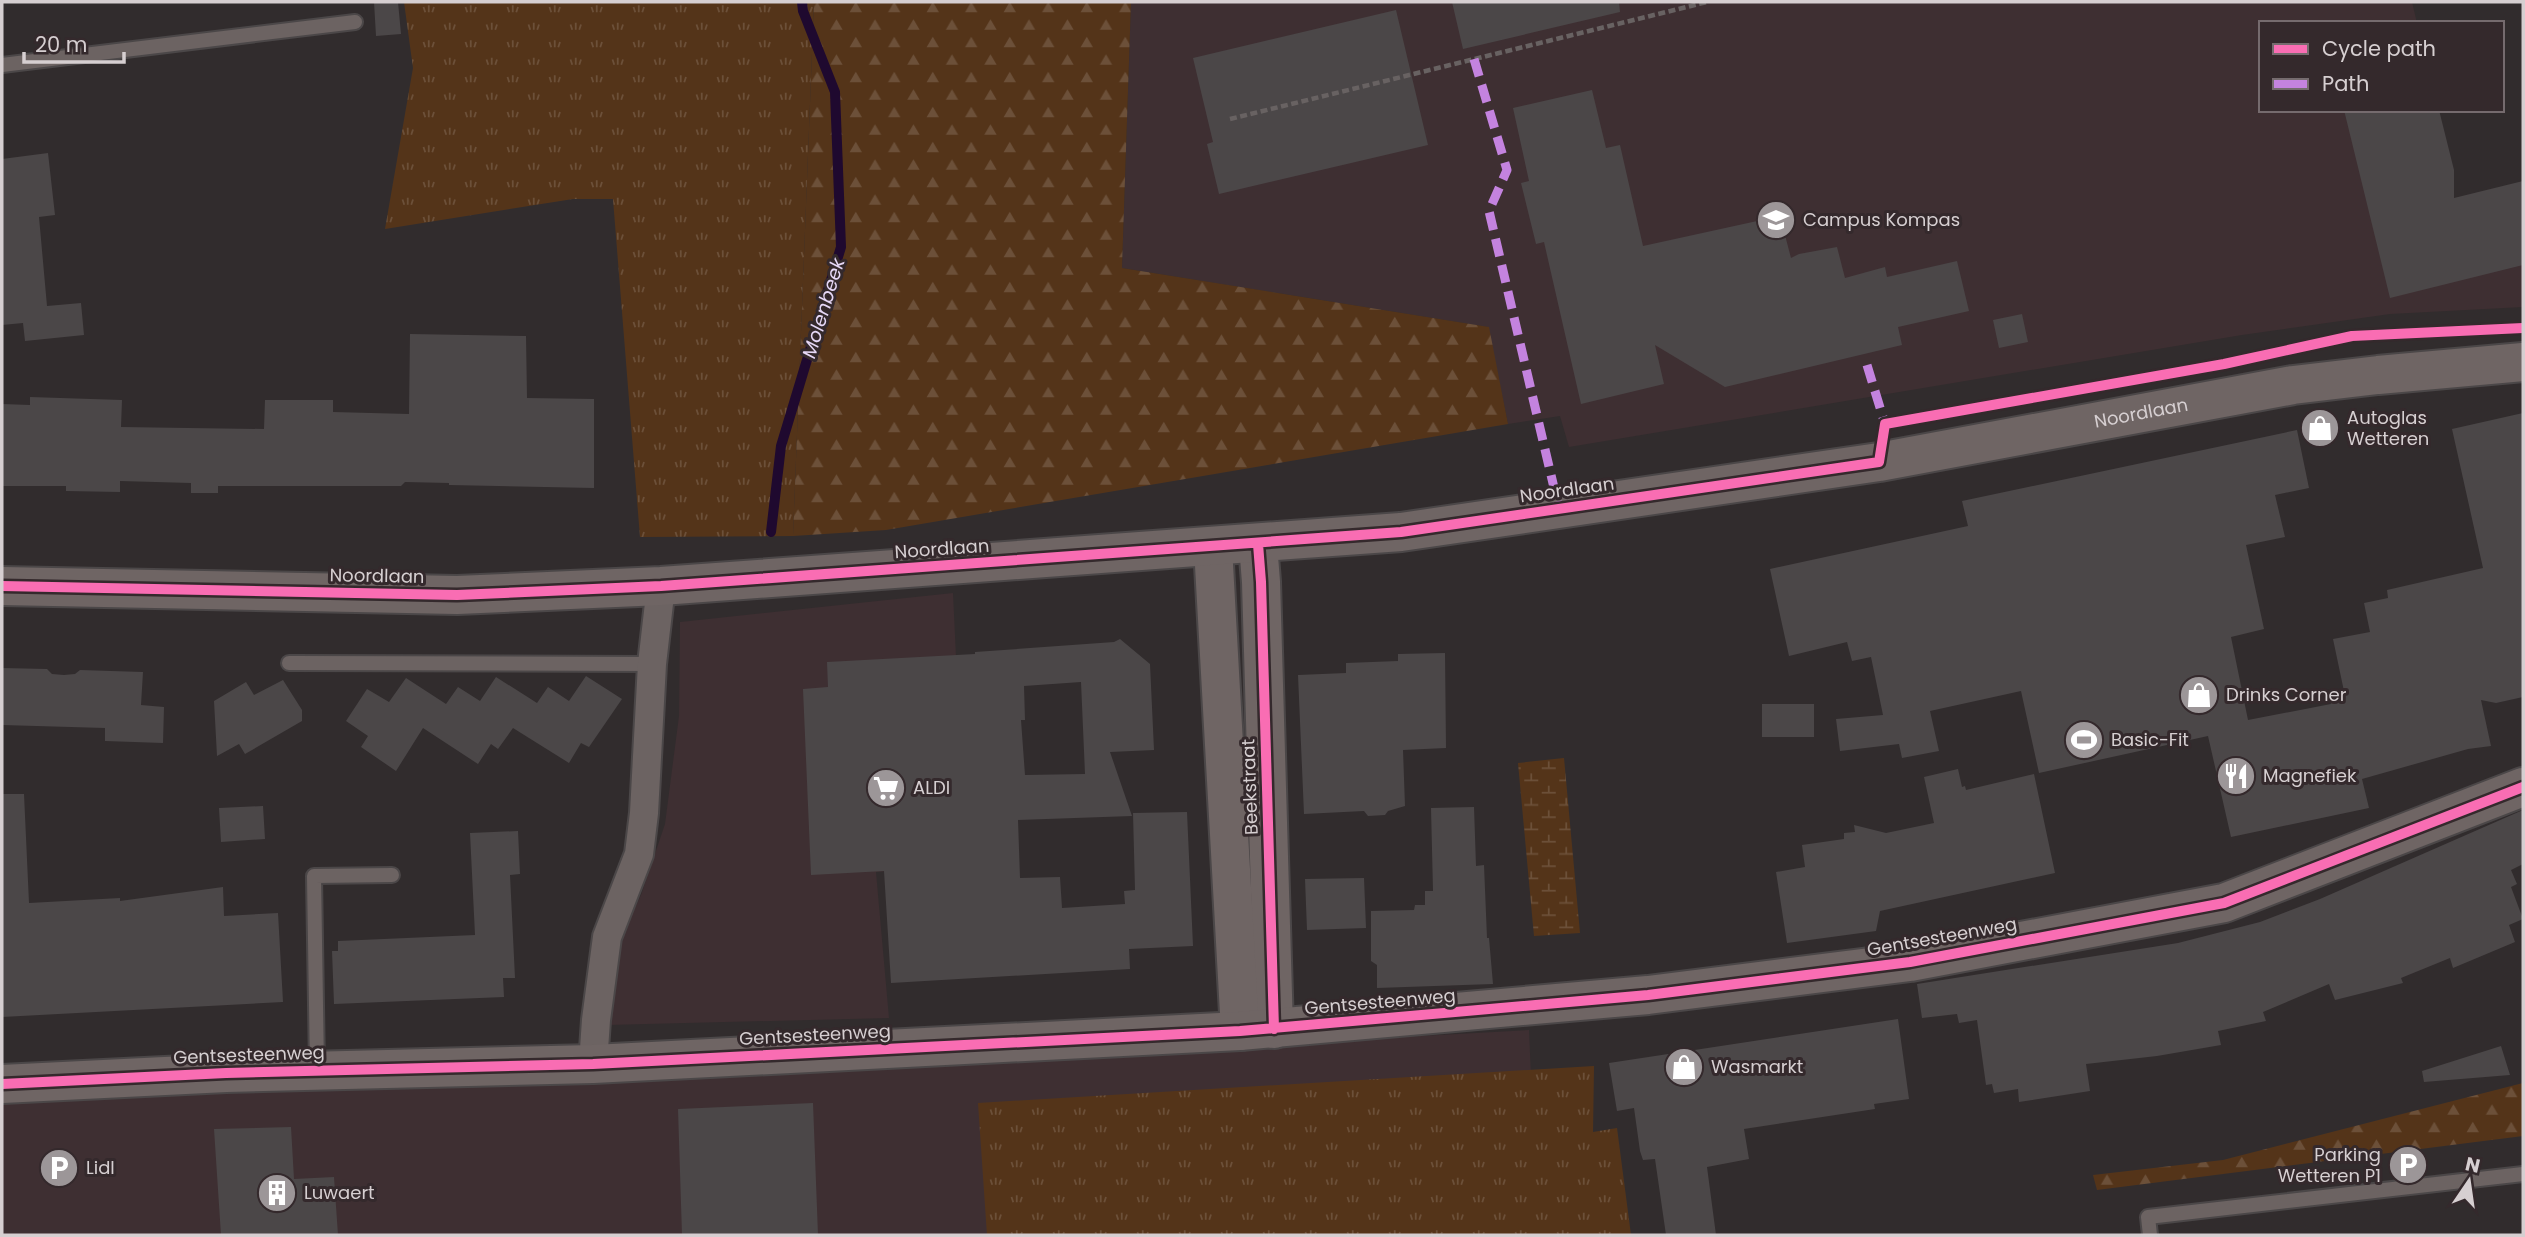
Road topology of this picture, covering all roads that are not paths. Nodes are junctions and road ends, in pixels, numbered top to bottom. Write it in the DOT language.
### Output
graph roads {
  1 [pos="355,22"];
  2 [pos="2,65"];
  3 [pos="2523,362"];
  4 [pos="1258,544"];
  5 [pos="1213,547"];
  6 [pos="2,586"];
  7 [pos="661,586"];
  8 [pos="289,663"];
  9 [pos="652,664"];
  10 [pos="2523,787"];
  11 [pos="392,875"];
  12 [pos="1257,1030"];
  13 [pos="593,1064"];
  14 [pos="317,1070"];
  15 [pos="2,1084"];
  16 [pos="2523,1174"];
  17 [pos="2150,1235"];
  1 -- 2 [label="lane"];
  3 -- 4 [label="street, Noordlaan"];
  4 -- 5 [label="street, Noordlaan"];
  4 -- 12 [label="street, Beekstraat"];
  5 -- 7 [label="street, Noordlaan"];
  5 -- 12 [label="street, Beekstraat"];
  6 -- 7 [label="street, Noordlaan"];
  7 -- 9 [label="street"];
  8 -- 9 [label="lane"];
  9 -- 13 [label="street"];
  10 -- 12 [label="street, Gentsesteenweg"];
  11 -- 14 [label="lane"];
  12 -- 13 [label="street, Gentsesteenweg"];
  13 -- 14 [label="street, Gentsesteenweg"];
  14 -- 15 [label="street, Gentsesteenweg"];
  16 -- 17 [label="lane"];
}
